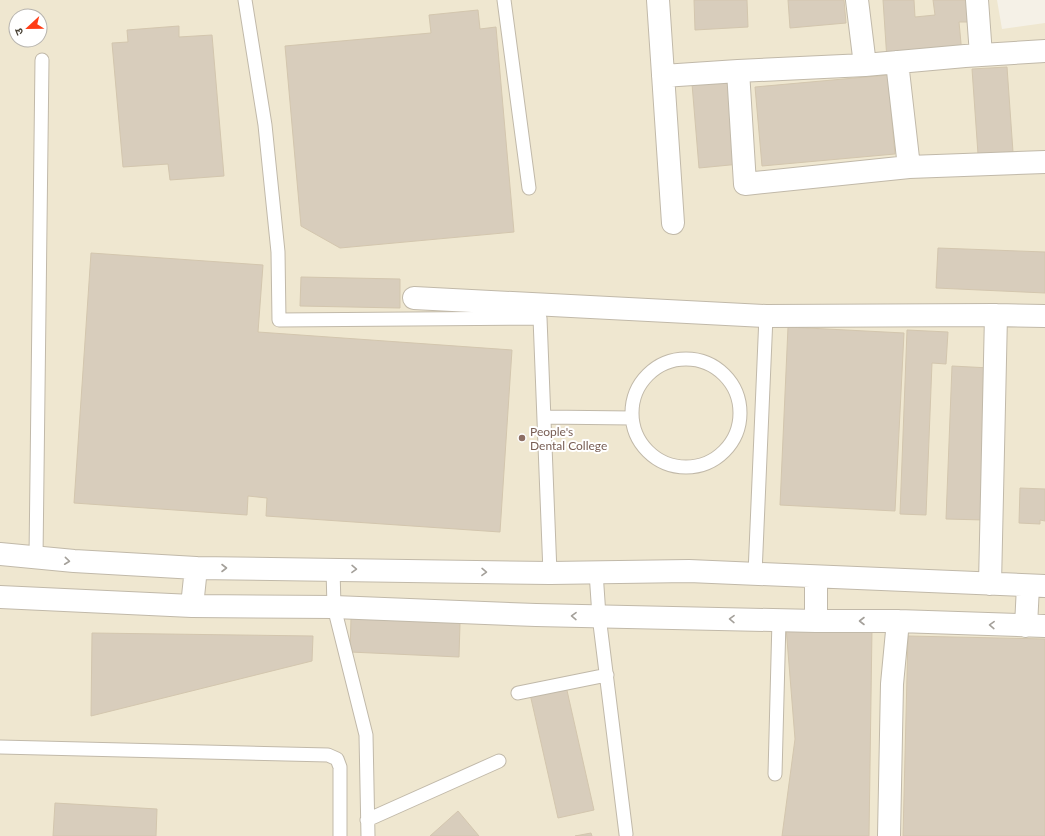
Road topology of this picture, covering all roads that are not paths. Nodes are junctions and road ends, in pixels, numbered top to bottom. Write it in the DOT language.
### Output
graph roads {
  1 [pos="245,0"];
  2 [pos="504,0"];
  3 [pos="658,0"];
  4 [pos="857,0"];
  5 [pos="977,0"];
  6 [pos="1045,51"];
  7 [pos="981,55"];
  8 [pos="42,60"];
  9 [pos="897,62"];
  10 [pos="865,65"];
  11 [pos="738,71"];
  12 [pos="663,76"];
  13 [pos="1045,162"];
  14 [pos="909,167"];
  15 [pos="529,188"];
  16 [pos="673,223"];
  17 [pos="414,298"];
  18 [pos="996,315"];
  19 [pos="766,316"];
  20 [pos="1045,316"];
  21 [pos="544,417"];
  22 [pos="632,418"];
  23 [pos="0,554"];
  24 [pos="36,557"];
  25 [pos="196,568"];
  26 [pos="333,569"];
  27 [pos="596,572"];
  28 [pos="550,573"];
  29 [pos="755,574"];
  30 [pos="816,577"];
  31 [pos="990,584"];
  32 [pos="1036,586"];
  33 [pos="0,597"];
  34 [pos="192,606"];
  35 [pos="334,607"];
  36 [pos="599,616"];
  37 [pos="779,620"];
  38 [pos="816,621"];
  39 [pos="898,621"];
  40 [pos="1036,626"];
  41 [pos="607,675"];
  42 [pos="518,693"];
  43 [pos="0,747"];
  44 [pos="499,761"];
  45 [pos="775,774"];
  46 [pos="368,820"];
  47 [pos="626,834"];
  48 [pos="340,836"];
  49 [pos="368,836"];
  50 [pos="889,836"];
  1 -- 21 [label="lane"];
  2 -- 15 [label="lane"];
  3 -- 12 [label="street"];
  4 -- 10 [label="street"];
  5 -- 7 [label="street"];
  6 -- 7 [label="street"];
  7 -- 9 [label="street"];
  8 -- 24 [label="lane"];
  9 -- 10 [label="street"];
  9 -- 14 [label="street"];
  10 -- 11 [label="street"];
  11 -- 12 [label="street"];
  11 -- 14 [label="street"];
  12 -- 16 [label="street"];
  13 -- 14 [label="street"];
  17 -- 19 [label="street"];
  18 -- 19 [label="street"];
  18 -- 20 [label="street"];
  18 -- 31 [label="street"];
  19 -- 29 [label="lane"];
  21 -- 22 [label="lane"];
  21 -- 28 [label="lane"];
  22 -- 22 [label="lane"];
  23 -- 24 [label="street"];
  24 -- 25 [label="street, one-way"];
  25 -- 26 [label="street, one-way"];
  25 -- 34 [label="street"];
  26 -- 28 [label="street, one-way"];
  26 -- 35 [label="lane"];
  27 -- 28 [label="street"];
  27 -- 29 [label="street"];
  27 -- 36 [label="lane"];
  29 -- 30 [label="street"];
  30 -- 31 [label="street"];
  30 -- 38 [label="street"];
  31 -- 32 [label="street"];
  32 -- 40 [label="street"];
  33 -- 34 [label="street"];
  34 -- 35 [label="street"];
  36 -- 35 [label="street, one-way"];
  35 -- 46 [label="lane"];
  37 -- 36 [label="street, one-way"];
  36 -- 41 [label="lane"];
  37 -- 38 [label="street"];
  37 -- 45 [label="lane"];
  39 -- 38 [label="street, one-way"];
  40 -- 39 [label="street, one-way"];
  39 -- 50 [label="street"];
  41 -- 42 [label="lane"];
  41 -- 47 [label="lane"];
  43 -- 48 [label="lane"];
  44 -- 46 [label="lane"];
  46 -- 49 [label="lane"];
}
